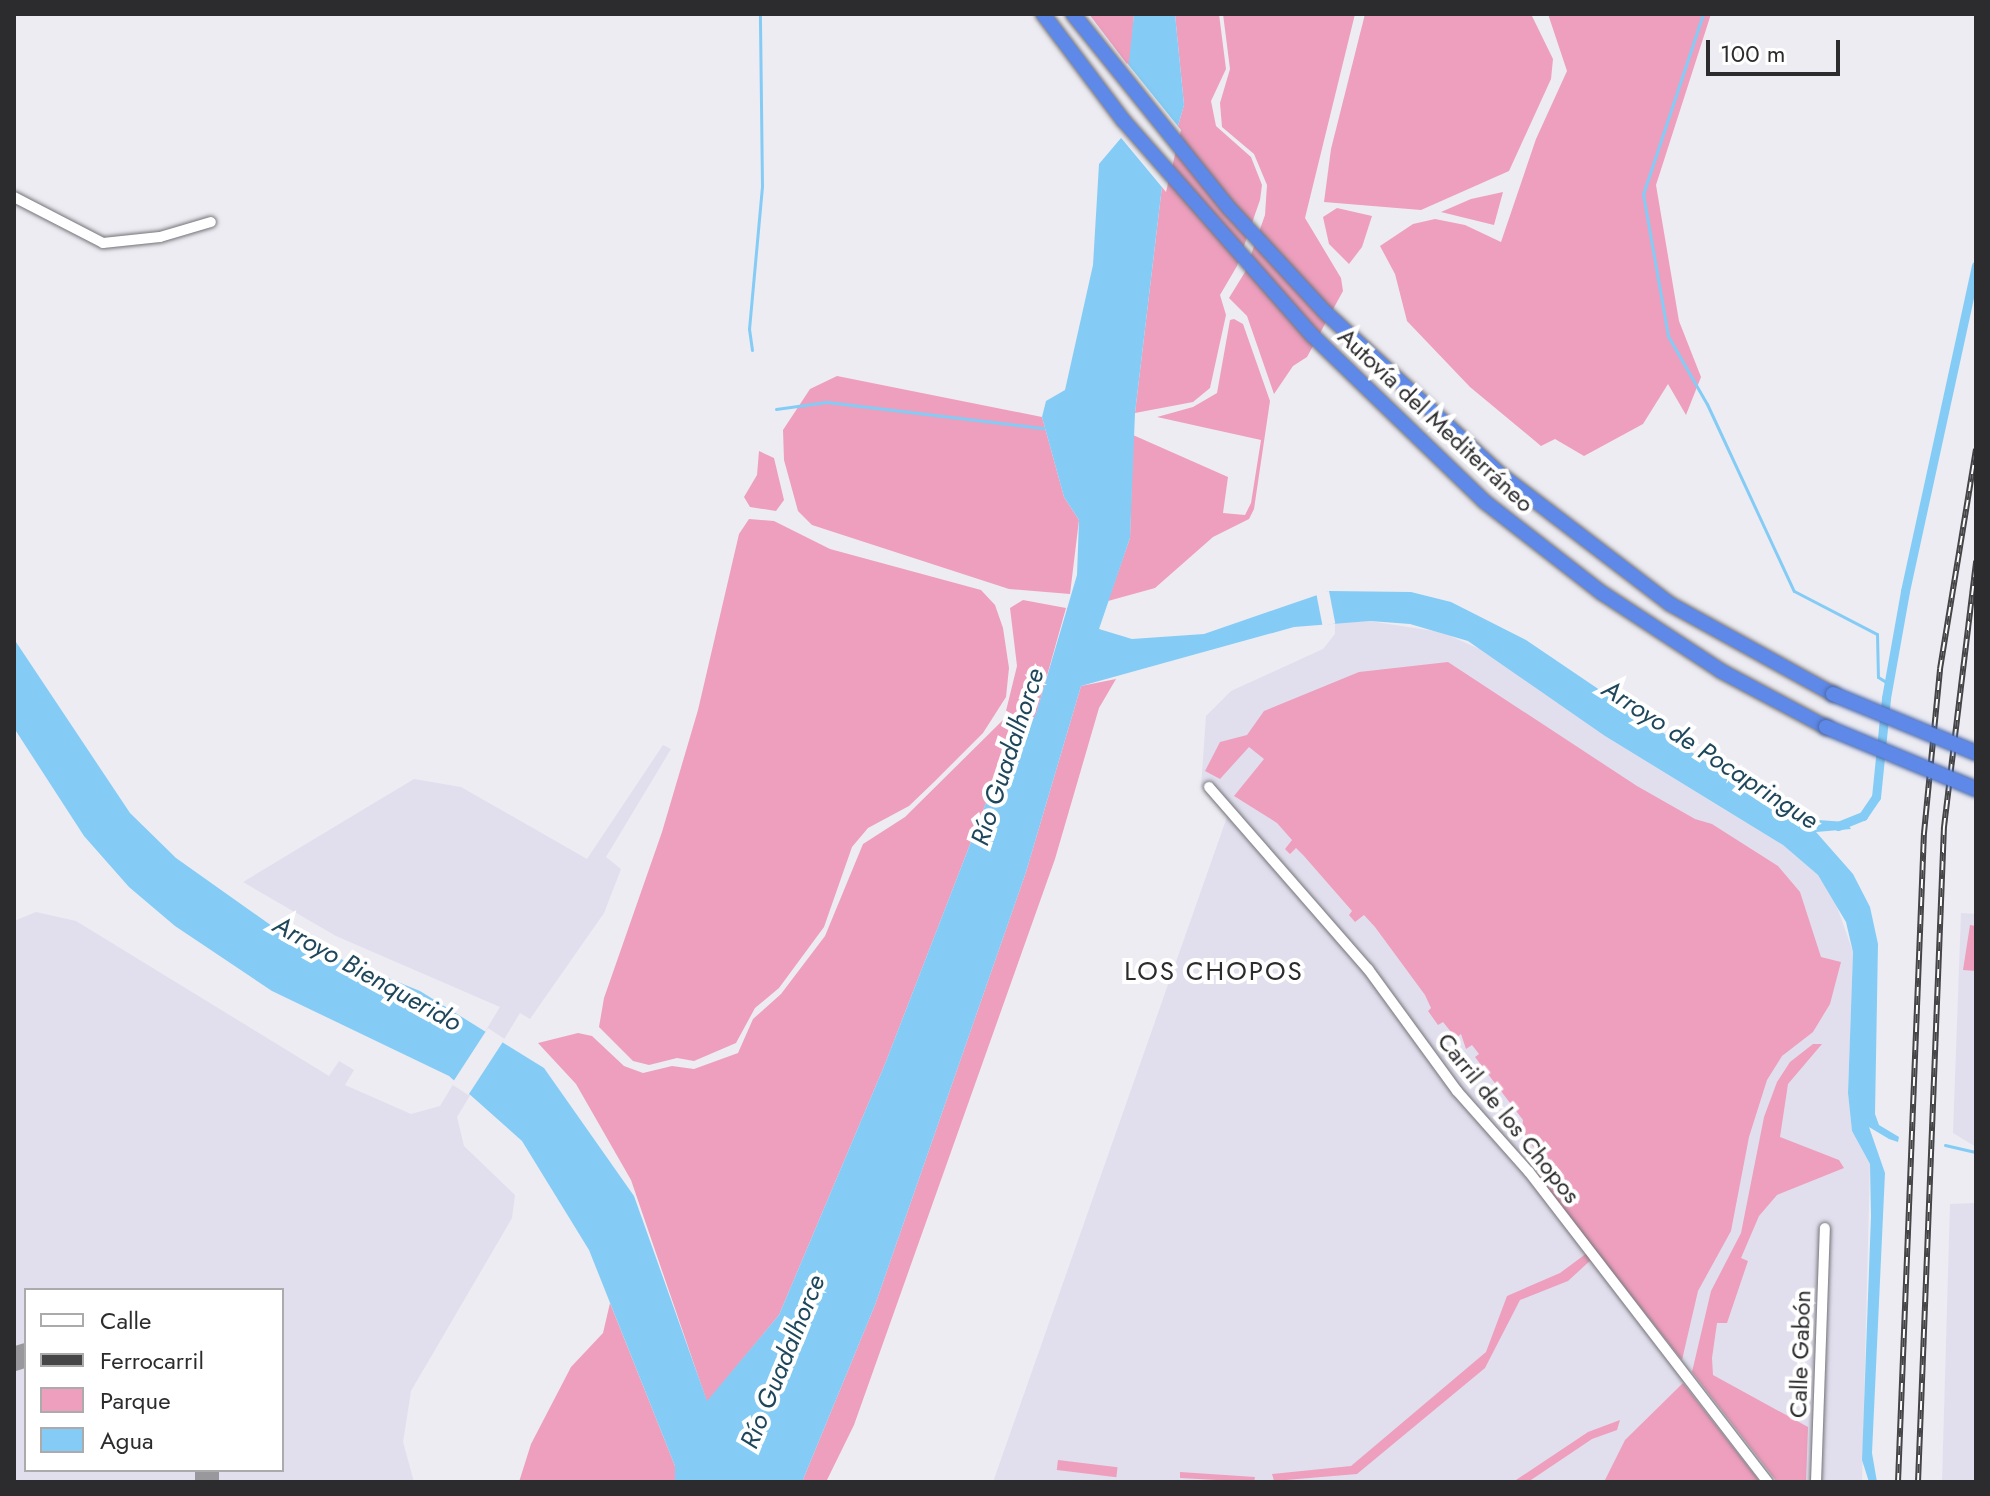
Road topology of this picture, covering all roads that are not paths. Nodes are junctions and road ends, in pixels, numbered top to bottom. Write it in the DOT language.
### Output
graph roads {
  1 [pos="1043,14"];
  2 [pos="1073,14"];
  3 [pos="14,197"];
  4 [pos="211,222"];
  5 [pos="1976,753"];
  6 [pos="1209,787"];
  7 [pos="1976,789"];
  8 [pos="1825,1228"];
  9 [pos="1768,1482"];
  10 [pos="1816,1482"];
  1 -- 7 [label="highway, Autovía del Mediterráneo, bridge"];
  2 -- 5 [label="highway, Autovía del Mediterráneo, bridge"];
  3 -- 4 [label="street"];
  6 -- 9 [label="street, Carril de los Chopos"];
  8 -- 10 [label="street, Calle Gabón"];
}
